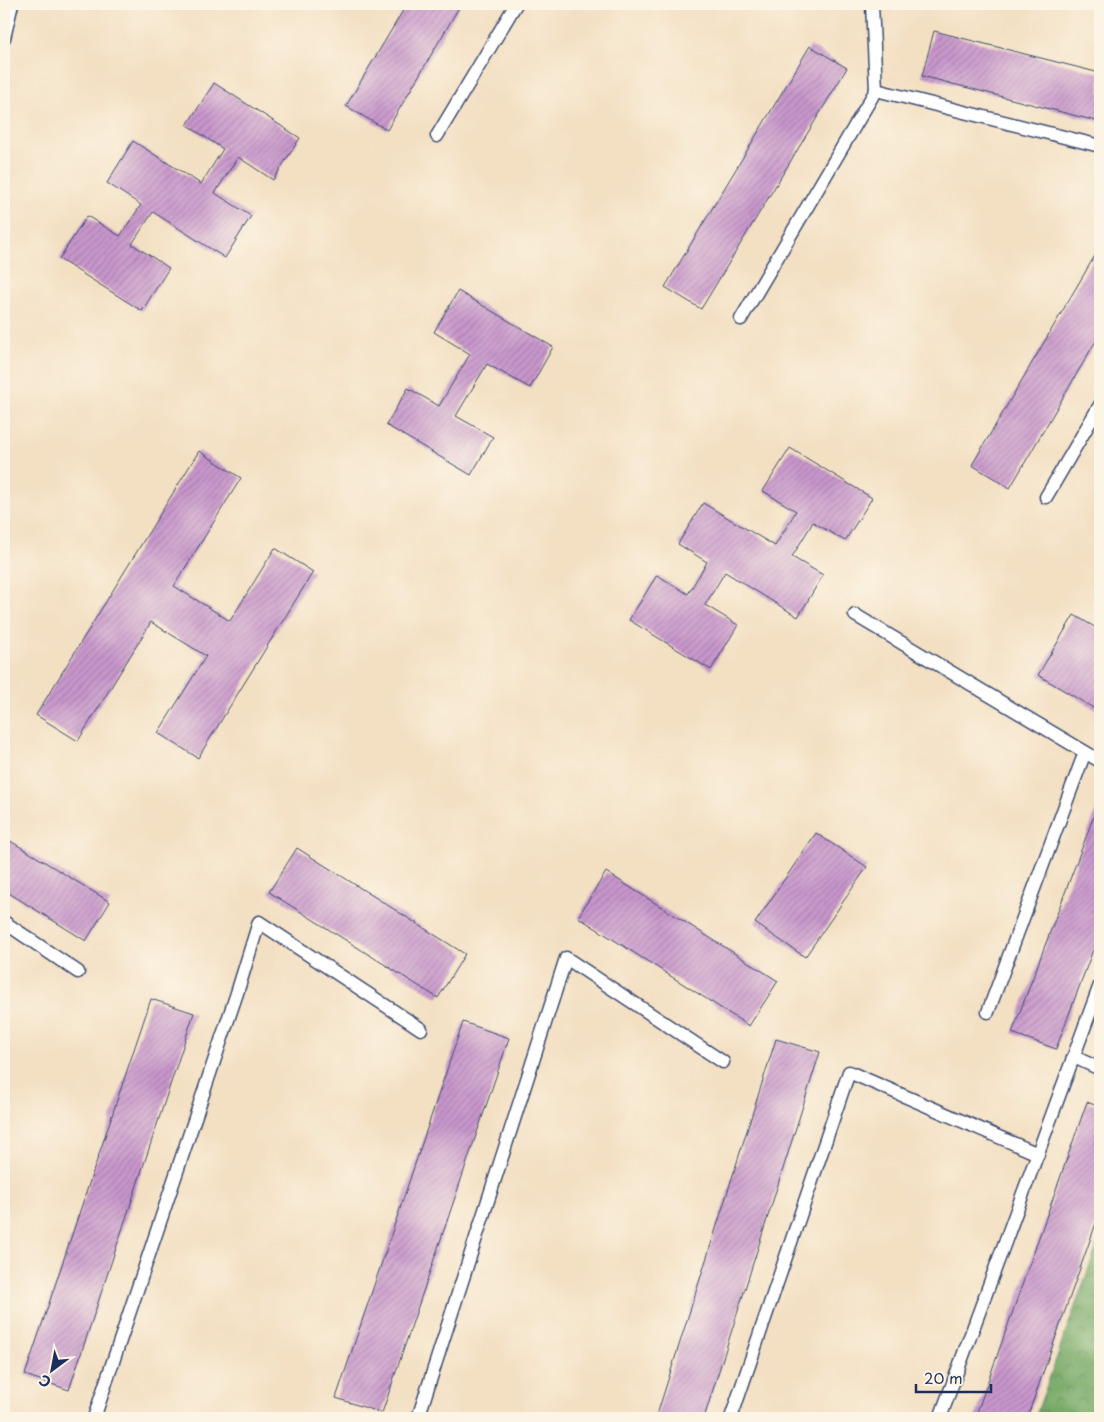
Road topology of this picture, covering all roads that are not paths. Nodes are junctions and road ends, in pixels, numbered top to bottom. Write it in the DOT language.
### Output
graph roads {
  1 [pos="12,4"];
  2 [pos="516,4"];
  3 [pos="869,4"];
  4 [pos="4,38"];
  5 [pos="876,90"];
  6 [pos="437,136"];
  7 [pos="1100,146"];
  8 [pos="741,319"];
  9 [pos="1100,404"];
  10 [pos="1046,496"];
  11 [pos="855,615"];
  12 [pos="1085,752"];
  13 [pos="1100,761"];
  14 [pos="4,922"];
  15 [pos="78,972"];
  16 [pos="1100,985"];
  17 [pos="988,1012"];
  18 [pos="421,1029"];
  19 [pos="1074,1057"];
  20 [pos="723,1062"];
  21 [pos="1100,1069"];
  22 [pos="1038,1154"];
  23 [pos="94,1418"];
  24 [pos="418,1418"];
  25 [pos="731,1418"];
  26 [pos="940,1418"];
  1 -- 4 [label="lane"];
  2 -- 6 [label="lane"];
  3 -- 5 [label="lane"];
  5 -- 7 [label="lane"];
  5 -- 8 [label="lane"];
  9 -- 10 [label="lane"];
  11 -- 12 [label="lane"];
  12 -- 13 [label="lane"];
  12 -- 17 [label="lane"];
  14 -- 15 [label="lane"];
  16 -- 19 [label="lane"];
  18 -- 23 [label="lane"];
  19 -- 21 [label="lane"];
  19 -- 22 [label="lane"];
  20 -- 24 [label="lane"];
  22 -- 25 [label="lane"];
  22 -- 26 [label="lane"];
}
